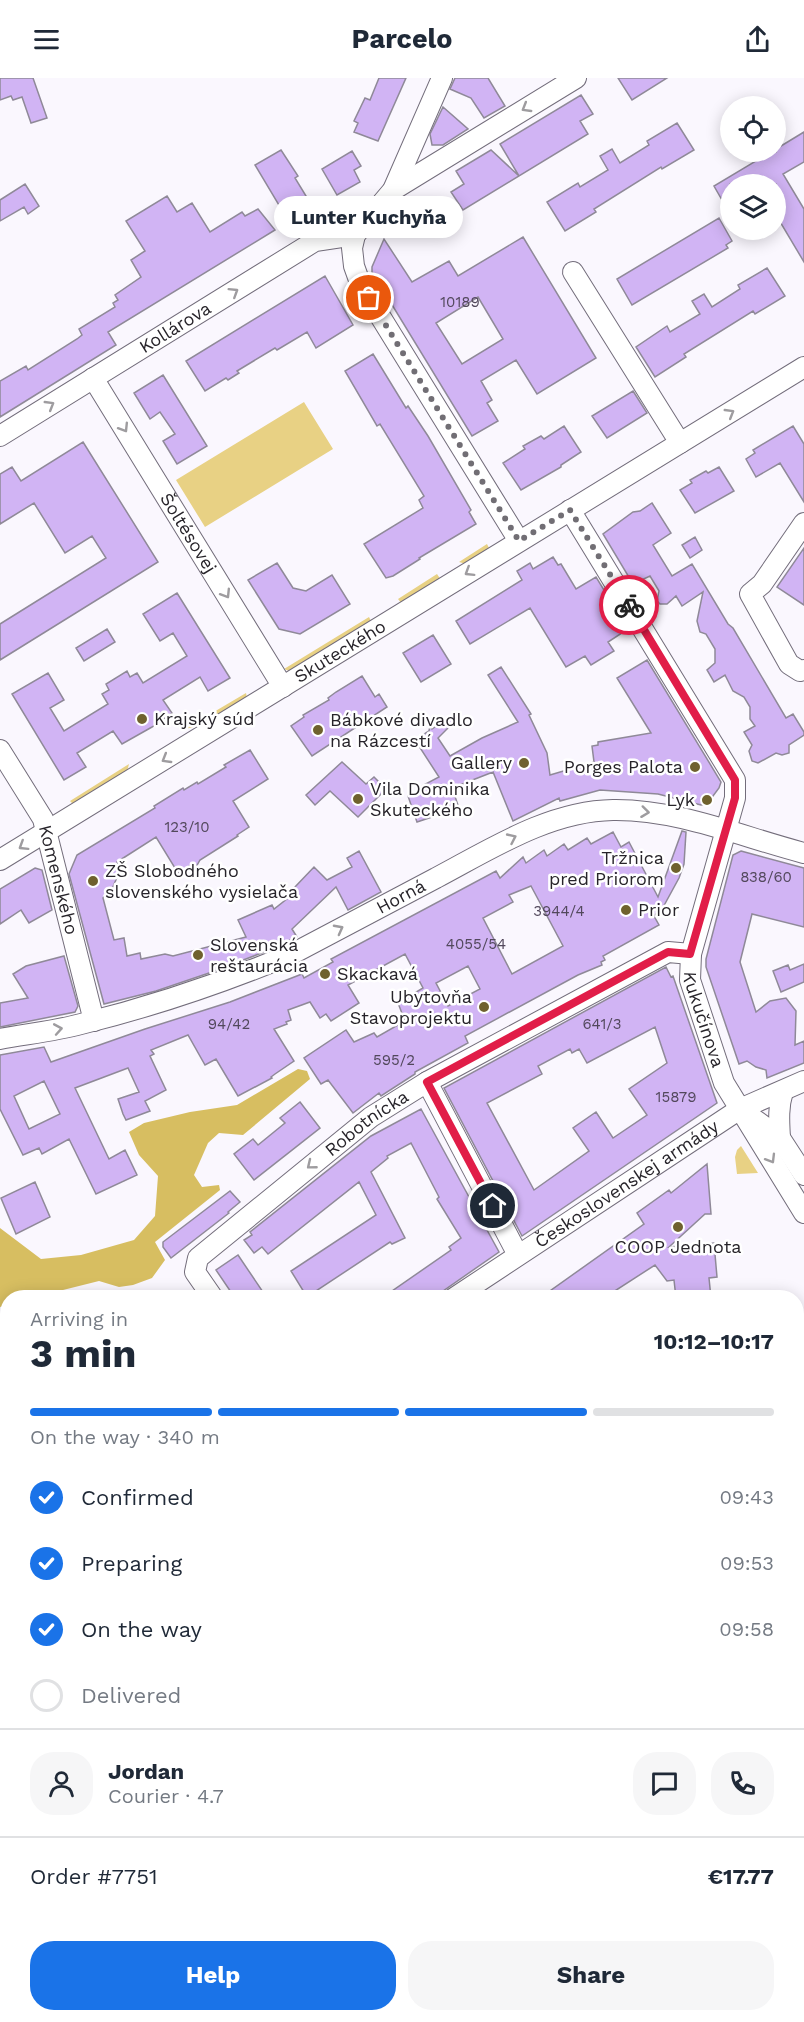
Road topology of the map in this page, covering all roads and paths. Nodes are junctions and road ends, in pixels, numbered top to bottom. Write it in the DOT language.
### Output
graph roads {
  1 [pos="441,78"];
  2 [pos="576,78"];
  3 [pos="393,190"];
  4 [pos="355,235"];
  5 [pos="573,272"];
  6 [pos="804,368"];
  7 [pos="93,378"];
  8 [pos="0,435"];
  9 [pos="680,443"];
  10 [pos="570,510"];
  11 [pos="804,523"];
  12 [pos="519,541"];
  13 [pos="804,670"];
  14 [pos="284,687"];
  15 [pos="0,750"];
  16 [pos="725,830"];
  17 [pos="47,832"];
  18 [pos="804,853"];
  19 [pos="0,861"];
  20 [pos="690,954"];
  21 [pos="94,1021"];
  22 [pos="0,1039"];
  23 [pos="804,1081"];
  24 [pos="427,1082"];
  25 [pos="783,1090"];
  26 [pos="740,1109"];
  27 [pos="780,1138"];
  28 [pos="804,1175"];
  29 [pos="804,1214"];
  30 [pos="518,1255"];
  31 [pos="207,1290"];
  32 [pos="466,1290"];
  1 -- 3 [label="street"];
  2 -- 3 [label="street, one-way"];
  3 -- 4 [label="street"];
  7 -- 4 [label="street, Kollárova, one-way"];
  4 -- 12 [label="street"];
  5 -- 9 [label="street"];
  9 -- 6 [label="street, Skuteckého, one-way"];
  8 -- 7 [label="street, Kollárova, one-way"];
  7 -- 14 [label="street, Šoltésovej, one-way"];
  9 -- 10 [label="street, Skuteckého"];
  10 -- 12 [label="street, Skuteckého"];
  10 -- 16 [label="street, Kukučínova"];
  11 -- 13 [label="street"];
  12 -- 14 [label="street, Skuteckého, one-way"];
  14 -- 17 [label="street, Skuteckého, one-way"];
  15 -- 17 [label="street, Komenského"];
  16 -- 18 [label="street, Horná"];
  16 -- 20 [label="street, Kukučínova"];
  21 -- 16 [label="street, Horná, one-way"];
  17 -- 19 [label="street, Skuteckého, one-way"];
  17 -- 21 [label="street, Komenského"];
  20 -- 24 [label="street, Robotnícka"];
  20 -- 26 [label="street, Kukučínova"];
  22 -- 21 [label="street, Horná, one-way"];
  23 -- 25 [label="street, Československej armády"];
  24 -- 30 [label="street"];
  24 -- 31 [label="street, Robotnícka, one-way"];
  25 -- 26 [label="street, Československej armády"];
  25 -- 27 [label="street"];
  26 -- 27 [label="street"];
  26 -- 29 [label="street, Kukučínova, one-way"];
  26 -- 30 [label="street, Československej armády"];
  27 -- 28 [label="street"];
  30 -- 32 [label="street, Československej armády"];
}
